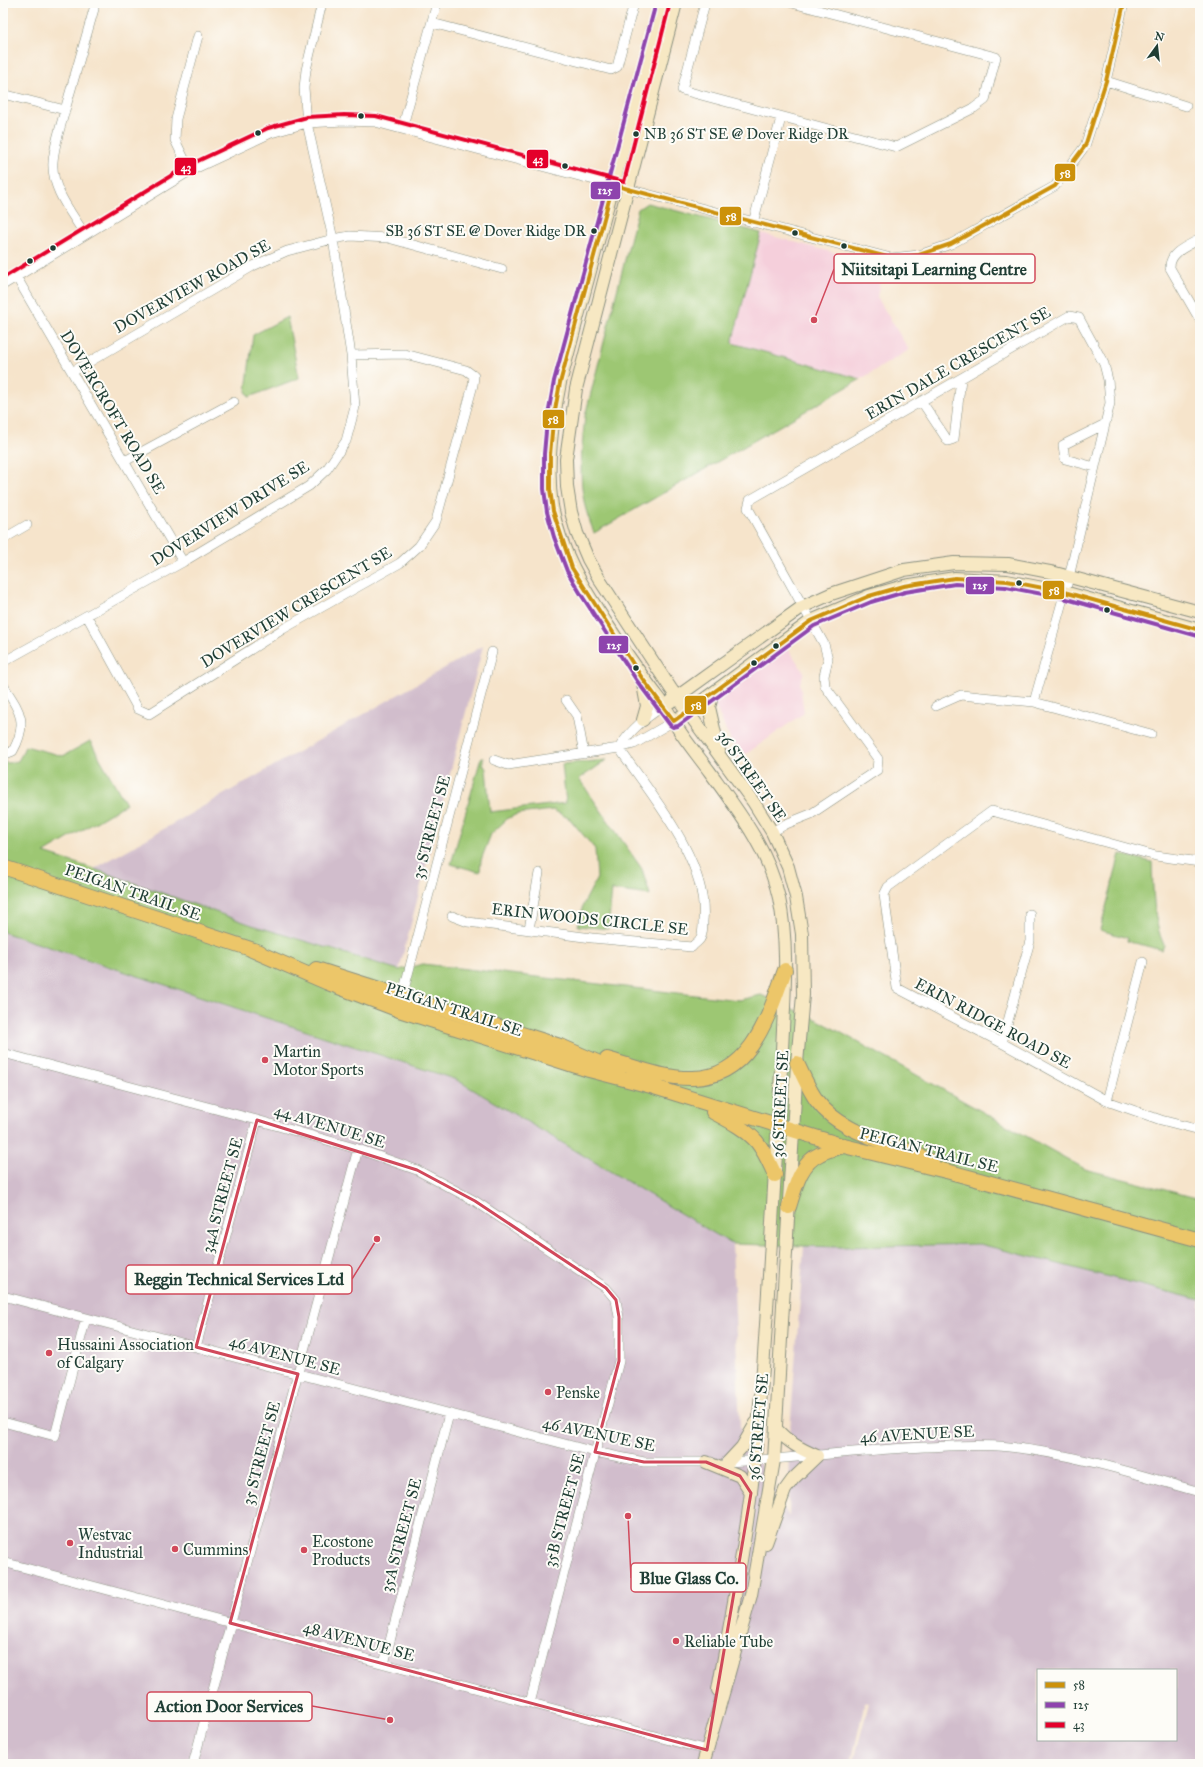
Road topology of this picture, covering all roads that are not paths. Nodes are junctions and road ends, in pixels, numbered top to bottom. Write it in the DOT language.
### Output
graph roads {
  1 [pos="322,3"];
  2 [pos="437,3"];
  3 [pos="634,3"];
  4 [pos="662,3"];
  5 [pos="676,3"];
  6 [pos="705,3"];
  7 [pos="792,3"];
  8 [pos="1124,3"];
  9 [pos="94,9"];
  10 [pos="432,23"];
  11 [pos="198,36"];
  12 [pos="1106,81"];
  13 [pos="3,94"];
  14 [pos="1186,106"];
  15 [pos="65,110"];
  16 [pos="781,118"];
  17 [pos="308,123"];
  18 [pos="402,129"];
  19 [pos="190,171"];
  20 [pos="613,186"];
  21 [pos="628,189"];
  22 [pos="753,222"];
  23 [pos="85,235"];
  24 [pos="333,239"];
  25 [pos="1200,239"];
  26 [pos="502,269"];
  27 [pos="17,278"];
  28 [pos="3,285"];
  29 [pos="1200,320"];
  30 [pos="351,356"];
  31 [pos="72,372"];
  32 [pos="962,379"];
  33 [pos="234,402"];
  34 [pos="922,402"];
  35 [pos="1105,424"];
  36 [pos="125,461"];
  37 [pos="1095,467"];
  38 [pos="27,525"];
  39 [pos="3,538"];
  40 [pos="183,562"];
  41 [pos="1069,576"];
  42 [pos="1064,592"];
  43 [pos="802,607"];
  44 [pos="1200,612"];
  45 [pos="86,616"];
  46 [pos="811,621"];
  47 [pos="1200,630"];
  48 [pos="492,652"];
  49 [pos="3,662"];
  50 [pos="642,678"];
  51 [pos="3,685"];
  52 [pos="713,693"];
  53 [pos="677,697"];
  54 [pos="566,700"];
  55 [pos="1034,702"];
  56 [pos="664,706"];
  57 [pos="936,706"];
  58 [pos="687,712"];
  59 [pos="643,720"];
  60 [pos="674,721"];
  61 [pos="1150,734"];
  62 [pos="619,748"];
  63 [pos="584,754"];
  64 [pos="3,755"];
  65 [pos="720,757"];
  66 [pos="494,760"];
  67 [pos="772,832"];
  68 [pos="1200,862"];
  69 [pos="3,867"];
  70 [pos="539,873"];
  71 [pos="1030,914"];
  72 [pos="452,916"];
  73 [pos="528,929"];
  74 [pos="252,950"];
  75 [pos="1143,962"];
  76 [pos="785,970"];
  77 [pos="403,996"];
  78 [pos="399,1010"];
  79 [pos="1002,1043"];
  80 [pos="563,1047"];
  81 [pos="3,1053"];
  82 [pos="797,1063"];
  83 [pos="651,1086"];
  84 [pos="689,1098"];
  85 [pos="1106,1101"];
  86 [pos="257,1120"];
  87 [pos="778,1126"];
  88 [pos="1200,1130"];
  89 [pos="794,1131"];
  90 [pos="844,1146"];
  91 [pos="358,1149"];
  92 [pos="950,1172"];
  93 [pos="775,1175"];
  94 [pos="789,1207"];
  95 [pos="1200,1240"];
  96 [pos="3,1296"];
  97 [pos="616,1300"];
  98 [pos="86,1318"];
  99 [pos="196,1347"];
  100 [pos="298,1374"];
  101 [pos="448,1414"];
  102 [pos="759,1417"];
  103 [pos="3,1422"];
  104 [pos="776,1429"];
  105 [pos="595,1452"];
  106 [pos="817,1456"];
  107 [pos="774,1460"];
  108 [pos="754,1461"];
  109 [pos="706,1462"];
  110 [pos="728,1462"];
  111 [pos="1200,1492"];
  112 [pos="751,1493"];
  113 [pos="3,1562"];
  114 [pos="756,1564"];
  115 [pos="230,1623"];
  116 [pos="384,1664"];
  117 [pos="530,1703"];
  118 [pos="707,1750"];
  119 [pos="193,1764"];
  120 [pos="703,1764"];
  1 -- 17 [label="street, DOVERVIEW DRIVE SE"];
  2 -- 10 [label="street"];
  3 -- 10 [label="street"];
  4 -- 20 [label="street, 36 STREET SE"];
  5 -- 21 [label="street, 36 STREET SE"];
  6 -- 16 [label="street"];
  7 -- 16 [label="street"];
  8 -- 12 [label="street"];
  9 -- 15 [label="street"];
  10 -- 18 [label="street"];
  11 -- 19 [label="street"];
  12 -- 14 [label="street"];
  12 -- 22 [label="street"];
  13 -- 15 [label="street"];
  15 -- 23 [label="street"];
  16 -- 22 [label="street"];
  17 -- 18 [label="street"];
  17 -- 19 [label="street"];
  17 -- 24 [label="street, DOVERVIEW DRIVE SE"];
  18 -- 20 [label="street"];
  19 -- 23 [label="street"];
  20 -- 21 [label="street"];
  20 -- 50 [label="street, 36 STREET SE"];
  21 -- 22 [label="street"];
  21 -- 53 [label="street, 36 STREET SE"];
  23 -- 27 [label="street"];
  24 -- 26 [label="street, DOVERVIEW ROAD SE"];
  24 -- 30 [label="street, DOVERVIEW DRIVE SE"];
  24 -- 31 [label="street, DOVERVIEW ROAD SE"];
  25 -- 29 [label="street"];
  27 -- 28 [label="street"];
  27 -- 31 [label="street, DOVERCROFT ROAD SE"];
  30 -- 40 [label="street, DOVERVIEW DRIVE SE"];
  30 -- 45 [label="street, DOVERVIEW CRESCENT SE"];
  31 -- 36 [label="street, DOVERCROFT ROAD SE"];
  32 -- 34 [label="street, ERIN DALE CRESCENT SE"];
  32 -- 34 [label="street"];
  32 -- 35 [label="street, ERIN DALE CRESCENT SE"];
  33 -- 36 [label="street"];
  34 -- 43 [label="street, ERIN DALE CRESCENT SE"];
  35 -- 37 [label="street, ERIN DALE CRESCENT SE"];
  35 -- 37 [label="street"];
  36 -- 40 [label="street, DOVERCROFT ROAD SE"];
  37 -- 41 [label="street, ERIN DALE CRESCENT SE"];
  38 -- 39 [label="street"];
  40 -- 45 [label="street, DOVERVIEW DRIVE SE"];
  41 -- 42 [label="street, ERIN DALE CRESCENT SE"];
  41 -- 43 [label="street"];
  41 -- 44 [label="street"];
  42 -- 46 [label="street"];
  42 -- 47 [label="street"];
  42 -- 55 [label="street, ERIN DALE CRESCENT SE"];
  43 -- 46 [label="street, ERIN DALE CRESCENT SE"];
  43 -- 53 [label="street"];
  45 -- 49 [label="street, DOVERVIEW DRIVE SE"];
  46 -- 52 [label="street"];
  46 -- 67 [label="street, ERIN DALE CRESCENT SE"];
  48 -- 77 [label="street, 35 STREET SE"];
  50 -- 56 [label="street, 36 STREET SE"];
  50 -- 59 [label="street"];
  51 -- 64 [label="street"];
  52 -- 58 [label="street"];
  52 -- 65 [label="street"];
  53 -- 56 [label="street"];
  53 -- 58 [label="street, 36 STREET SE"];
  54 -- 63 [label="street"];
  55 -- 57 [label="street"];
  55 -- 61 [label="street"];
  56 -- 59 [label="street"];
  56 -- 60 [label="street, 36 STREET SE"];
  58 -- 60 [label="street"];
  58 -- 65 [label="street, 36 STREET SE"];
  59 -- 62 [label="street"];
  60 -- 62 [label="street"];
  60 -- 76 [label="street, 36 STREET SE"];
  62 -- 63 [label="street"];
  62 -- 73 [label="street, ERIN WOODS CIRCLE SE"];
  63 -- 66 [label="street"];
  65 -- 67 [label="street, 36 STREET SE"];
  67 -- 82 [label="street, 36 STREET SE"];
  68 -- 79 [label="street, ERIN RIDGE ROAD SE"];
  69 -- 74 [label="main road, PEIGAN TRAIL SE"];
  70 -- 73 [label="street"];
  71 -- 79 [label="street"];
  72 -- 73 [label="street, ERIN WOODS CIRCLE SE"];
  74 -- 77 [label="main road, PEIGAN TRAIL SE"];
  74 -- 78 [label="main road, PEIGAN TRAIL SE"];
  75 -- 85 [label="street"];
  76 -- 80 [label="main road"];
  76 -- 87 [label="street, 36 STREET SE"];
  77 -- 78 [label="street, 35 STREET SE"];
  77 -- 80 [label="main road, PEIGAN TRAIL SE"];
  78 -- 83 [label="main road, PEIGAN TRAIL SE"];
  79 -- 85 [label="street, ERIN RIDGE ROAD SE"];
  80 -- 83 [label="main road, PEIGAN TRAIL SE"];
  81 -- 86 [label="street, 44 AVENUE SE"];
  82 -- 89 [label="street, 36 STREET SE"];
  82 -- 92 [label="main road"];
  83 -- 84 [label="main road, PEIGAN TRAIL SE"];
  84 -- 87 [label="main road, PEIGAN TRAIL SE"];
  84 -- 93 [label="main road"];
  85 -- 88 [label="street, ERIN RIDGE ROAD SE"];
  86 -- 91 [label="street, 44 AVENUE SE"];
  86 -- 99 [label="street, 34A STREET SE"];
  87 -- 89 [label="main road, PEIGAN TRAIL SE"];
  87 -- 93 [label="street, 36 STREET SE"];
  89 -- 90 [label="main road, PEIGAN TRAIL SE"];
  89 -- 94 [label="street, 36 STREET SE"];
  90 -- 92 [label="main road, PEIGAN TRAIL SE"];
  90 -- 94 [label="main road"];
  91 -- 97 [label="street, 44 AVENUE SE"];
  91 -- 100 [label="street, 35 STREET SE"];
  92 -- 95 [label="main road, PEIGAN TRAIL SE"];
  93 -- 102 [label="street, 36 STREET SE"];
  94 -- 104 [label="street, 36 STREET SE"];
  96 -- 98 [label="street, 46 AVENUE SE"];
  97 -- 105 [label="street, 35B STREET SE"];
  98 -- 99 [label="street, 46 AVENUE SE"];
  98 -- 103 [label="street"];
  99 -- 100 [label="street, 46 AVENUE SE"];
  100 -- 101 [label="street, 46 AVENUE SE"];
  100 -- 115 [label="street, 35 STREET SE"];
  101 -- 105 [label="street, 46 AVENUE SE"];
  101 -- 116 [label="street, 35A STREET SE"];
  102 -- 108 [label="street, 36 STREET SE"];
  102 -- 110 [label="street"];
  104 -- 106 [label="street"];
  104 -- 107 [label="street, 36 STREET SE"];
  105 -- 109 [label="street, 46 AVENUE SE"];
  105 -- 117 [label="street, 35B STREET SE"];
  106 -- 107 [label="street, 46 AVENUE SE"];
  106 -- 111 [label="street, 46 AVENUE SE"];
  106 -- 114 [label="street"];
  107 -- 108 [label="street, 46 AVENUE SE"];
  107 -- 114 [label="street, 36 STREET SE"];
  108 -- 110 [label="street, 46 AVENUE SE"];
  108 -- 112 [label="street, 36 STREET SE"];
  109 -- 110 [label="street, 46 AVENUE SE"];
  109 -- 112 [label="street"];
  112 -- 118 [label="street, 36 STREET SE"];
  113 -- 115 [label="street, 48 AVENUE SE"];
  114 -- 118 [label="street, 36 STREET SE"];
  115 -- 116 [label="street, 48 AVENUE SE"];
  115 -- 119 [label="street, 35 STREET SE"];
  116 -- 117 [label="street, 48 AVENUE SE"];
  117 -- 118 [label="street, 48 AVENUE SE"];
  118 -- 120 [label="street, 36 STREET SE"];
}
